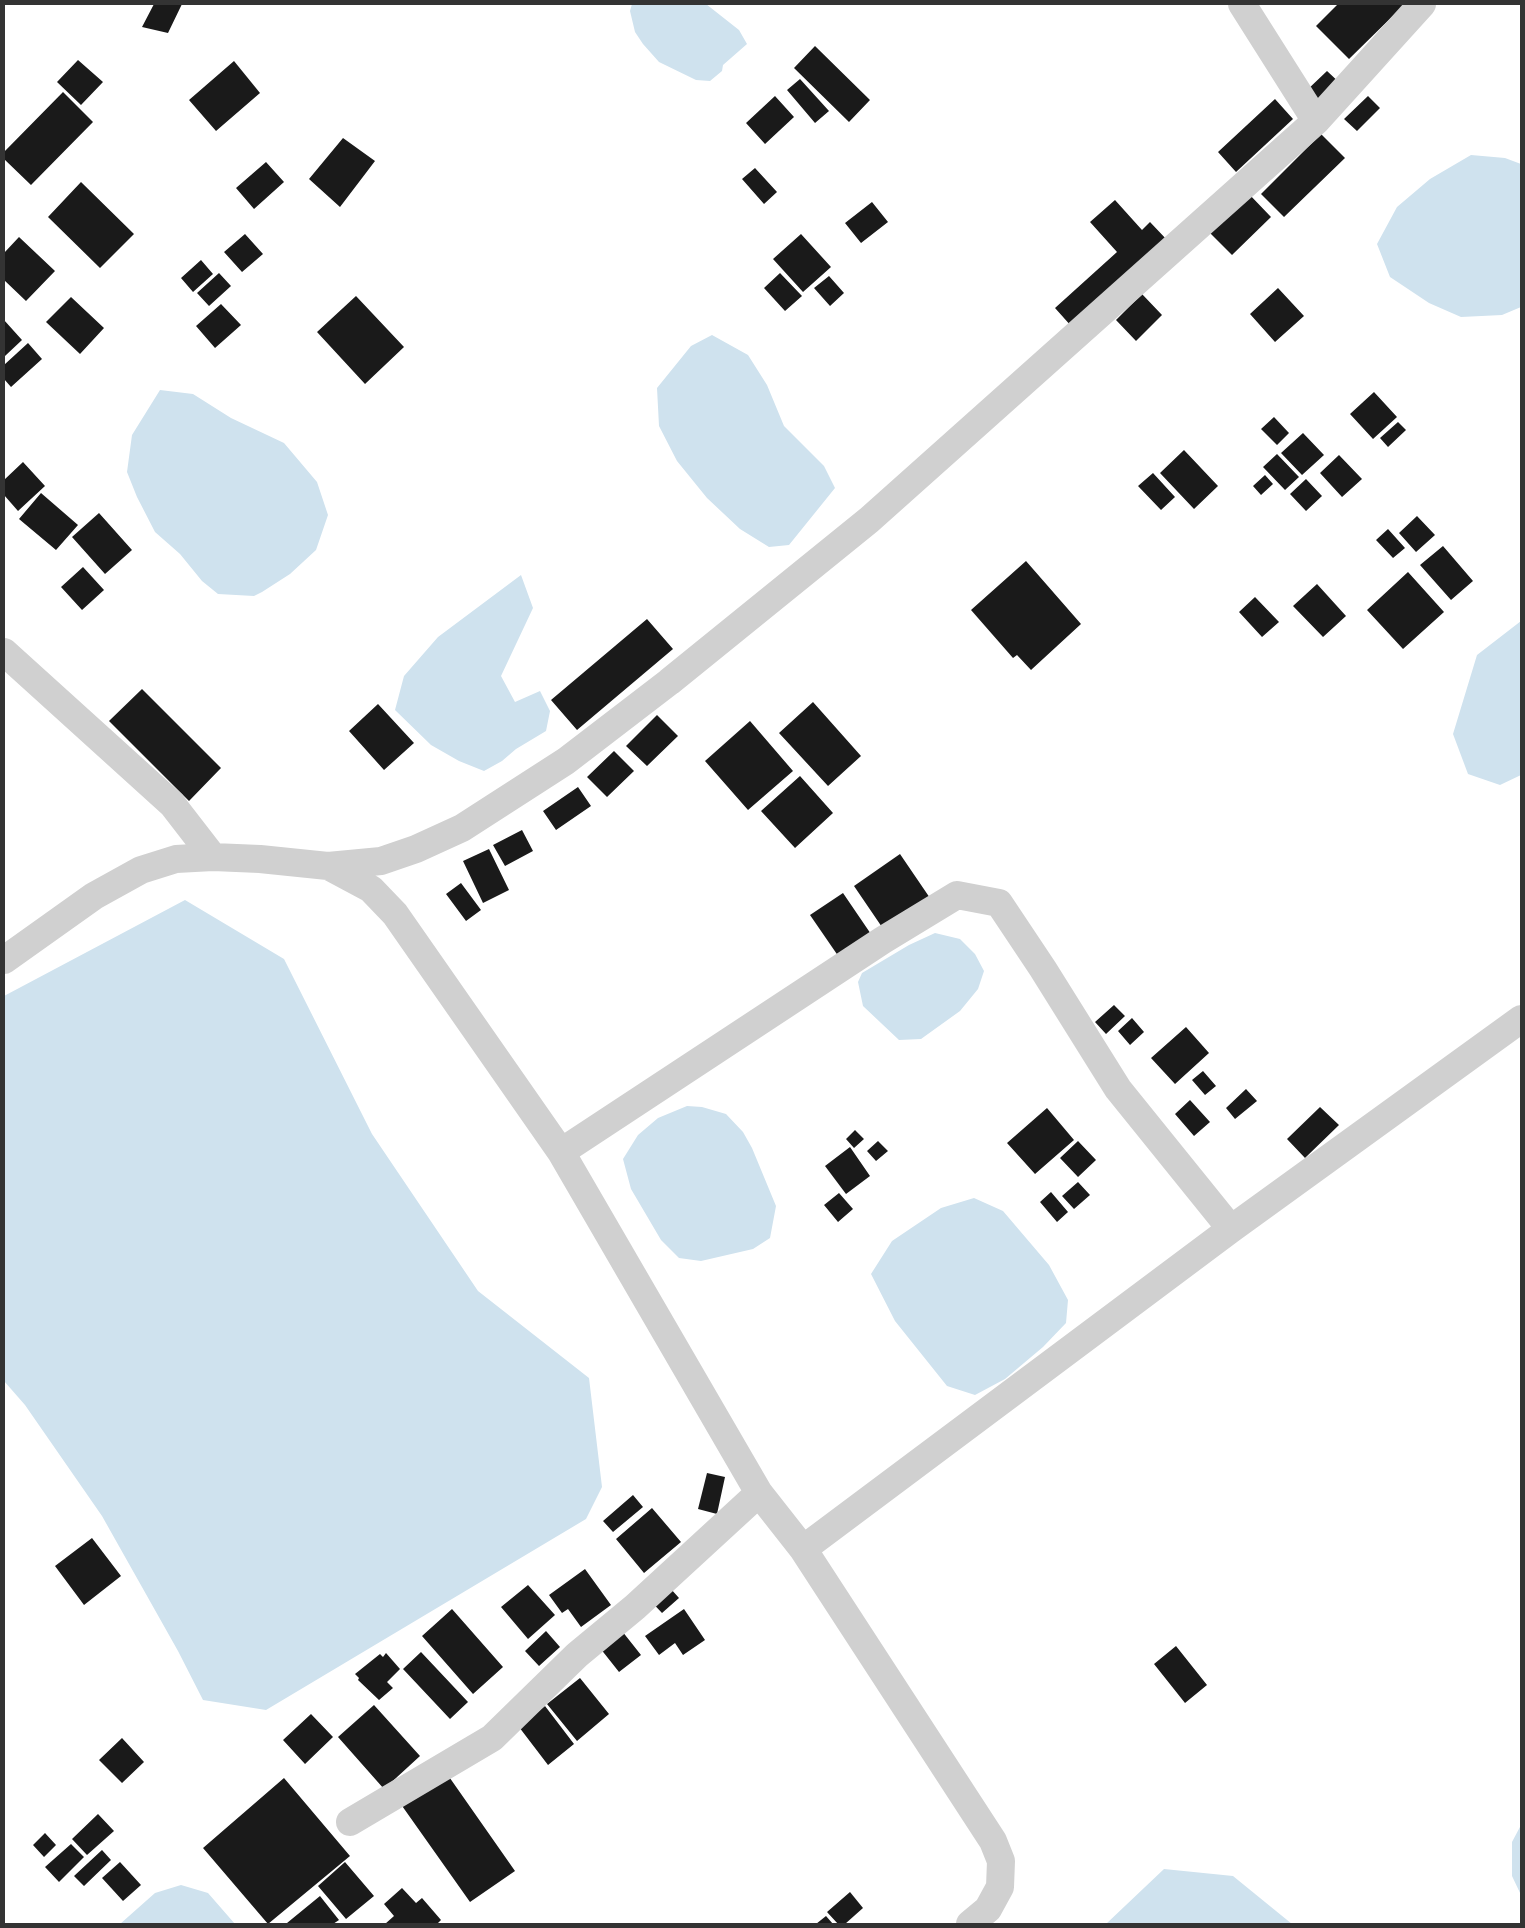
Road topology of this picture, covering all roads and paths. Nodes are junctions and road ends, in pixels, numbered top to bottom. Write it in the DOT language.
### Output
graph roads {
  1 [pos="1242,4"];
  2 [pos="1422,4"];
  3 [pos="1316,121"];
  4 [pos="4,652"];
  5 [pos="213,857"];
  6 [pos="328,866"];
  7 [pos="4,960"];
  8 [pos="1521,1019"];
  9 [pos="561,1152"];
  10 [pos="1231,1229"];
  11 [pos="759,1493"];
  12 [pos="803,1549"];
  13 [pos="350,1822"];
  14 [pos="970,1924"];
  1 -- 3 [label="street"];
  2 -- 3 [label="street"];
  3 -- 6 [label="street"];
  4 -- 5 [label="street"];
  5 -- 6 [label="street"];
  5 -- 7 [label="street"];
  6 -- 9 [label="street"];
  8 -- 10 [label="street"];
  9 -- 10 [label="street"];
  9 -- 11 [label="street"];
  10 -- 12 [label="street"];
  11 -- 12 [label="street"];
  11 -- 13 [label="street"];
  12 -- 14 [label="street"];
}
